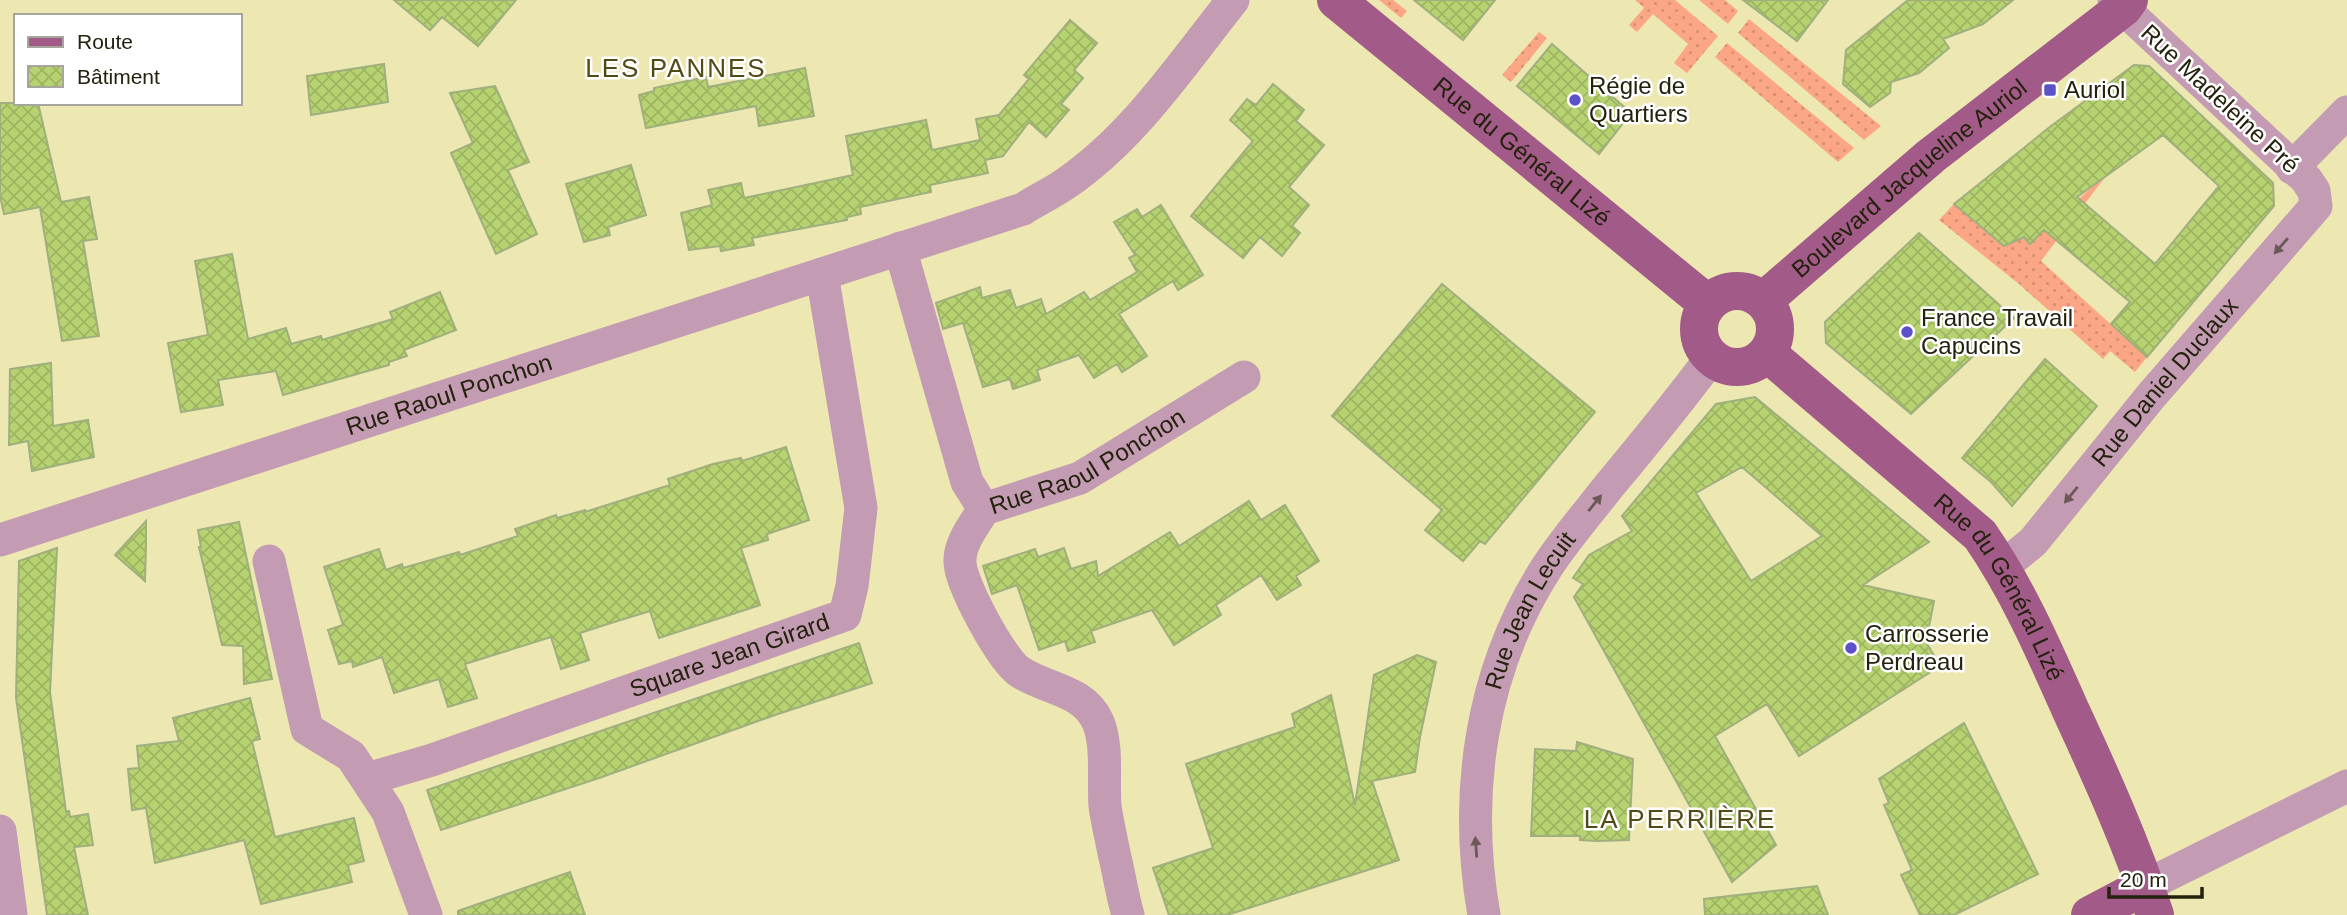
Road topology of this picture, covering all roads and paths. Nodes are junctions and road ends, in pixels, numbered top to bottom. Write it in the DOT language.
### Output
graph roads {
  1 [pos="1233,0"];
  2 [pos="1336,0"];
  3 [pos="2129,2"];
  4 [pos="2347,113"];
  5 [pos="2303,180"];
  6 [pos="900,248"];
  7 [pos="822,274"];
  8 [pos="1763,301"];
  9 [pos="1708,304"];
  10 [pos="1768,353"];
  11 [pos="1712,357"];
  12 [pos="1244,377"];
  13 [pos="984,509"];
  14 [pos="0,540"];
  15 [pos="269,561"];
  16 [pos="2002,567"];
  17 [pos="367,779"];
  18 [pos="2347,786"];
  19 [pos="0,831"];
  20 [pos="2150,901"];
  21 [pos="11,915"];
  22 [pos="426,915"];
  23 [pos="1128,915"];
  24 [pos="1484,915"];
  25 [pos="2090,915"];
  1 -- 6 [label="street, Rue Raoul Ponchon"];
  2 -- 9 [label="main road, Rue du Général Lizé"];
  3 -- 5 [label="street, Rue Madeleine Pré"];
  3 -- 8 [label="main road, Boulevard Jacqueline Auriol"];
  4 -- 5 [label="street, Rue Daniel Duclaux"];
  5 -- 16 [label="street, Rue Daniel Duclaux, one-way"];
  6 -- 7 [label="street, Rue Raoul Ponchon"];
  6 -- 13 [label="street, Rue Raoul Ponchon"];
  7 -- 14 [label="street, Rue Raoul Ponchon"];
  7 -- 17 [label="street, Square Jean Girard"];
  8 -- 9 [label="main road"];
  8 -- 10 [label="main road"];
  9 -- 11 [label="main road"];
  10 -- 11 [label="main road"];
  10 -- 16 [label="main road, Rue du Général Lizé"];
  24 -- 11 [label="street, Rue Jean Lecuit, one-way"];
  12 -- 13 [label="street, Rue Raoul Ponchon"];
  13 -- 23 [label="street"];
  15 -- 17 [label="street"];
  16 -- 20 [label="main road, Rue du Général Lizé"];
  17 -- 22 [label="street"];
  18 -- 20 [label="street"];
  19 -- 21 [label="street"];
  20 -- 25 [label="main road"];
}
